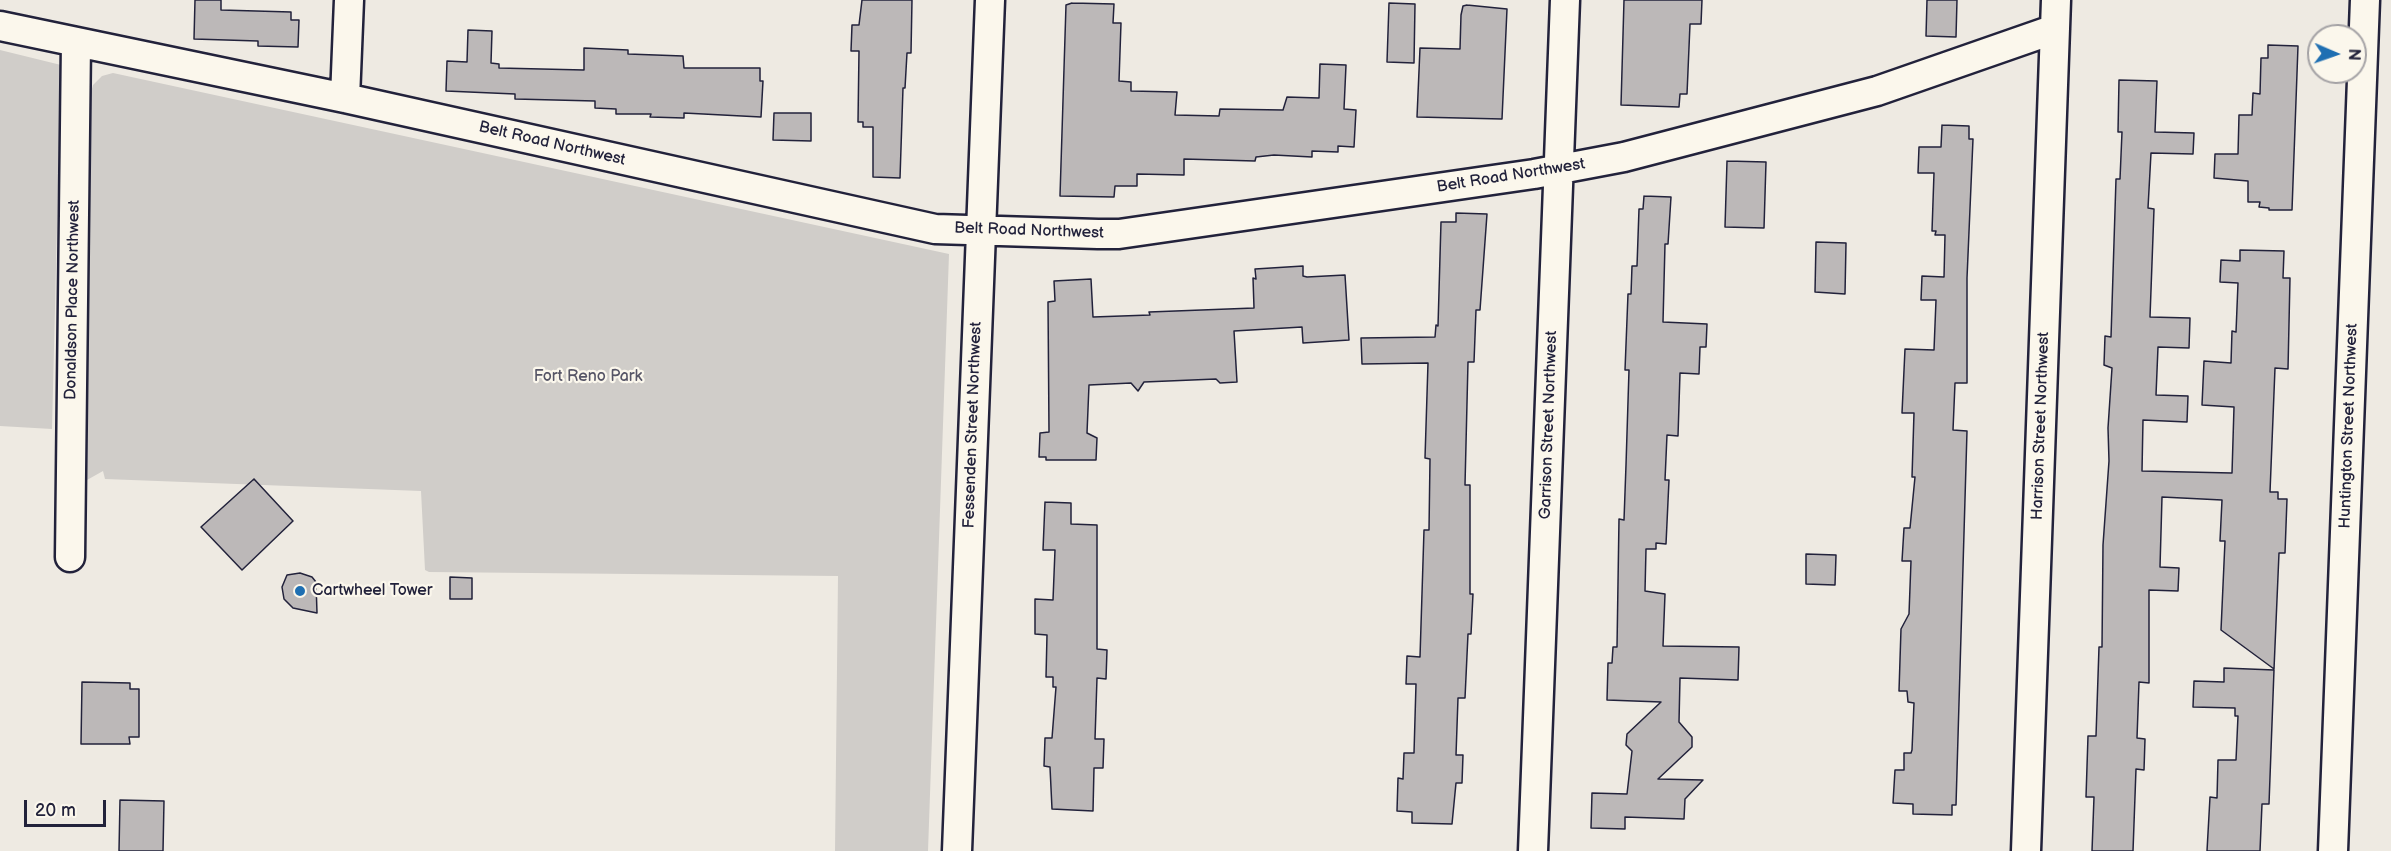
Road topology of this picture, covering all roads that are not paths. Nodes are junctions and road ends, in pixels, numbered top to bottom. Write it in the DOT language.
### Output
graph roads {
  1 [pos="349,0"];
  2 [pos="990,0"];
  3 [pos="1564,0"];
  4 [pos="2056,0"];
  5 [pos="2365,0"];
  6 [pos="0,26"];
  7 [pos="2055,29"];
  8 [pos="76,42"];
  9 [pos="345,98"];
  10 [pos="1558,170"];
  11 [pos="981,230"];
  12 [pos="70,557"];
  13 [pos="957,851"];
  14 [pos="1533,851"];
  15 [pos="2026,851"];
  16 [pos="2333,851"];
  1 -- 9 [label="street"];
  2 -- 11 [label="street, Fessenden Street Northwest"];
  3 -- 10 [label="street, Garrison Street Northwest"];
  4 -- 7 [label="street, Harrison Street Northwest"];
  5 -- 16 [label="street, Huntington Street Northwest"];
  6 -- 8 [label="street, Belt Road Northwest"];
  7 -- 10 [label="street, Belt Road Northwest"];
  7 -- 15 [label="street, Harrison Street Northwest"];
  8 -- 9 [label="street, Belt Road Northwest"];
  8 -- 12 [label="street, Donaldson Place Northwest"];
  9 -- 11 [label="street, Belt Road Northwest"];
  10 -- 11 [label="street, Belt Road Northwest"];
  10 -- 14 [label="street, Garrison Street Northwest"];
  11 -- 13 [label="street, Fessenden Street Northwest"];
}
